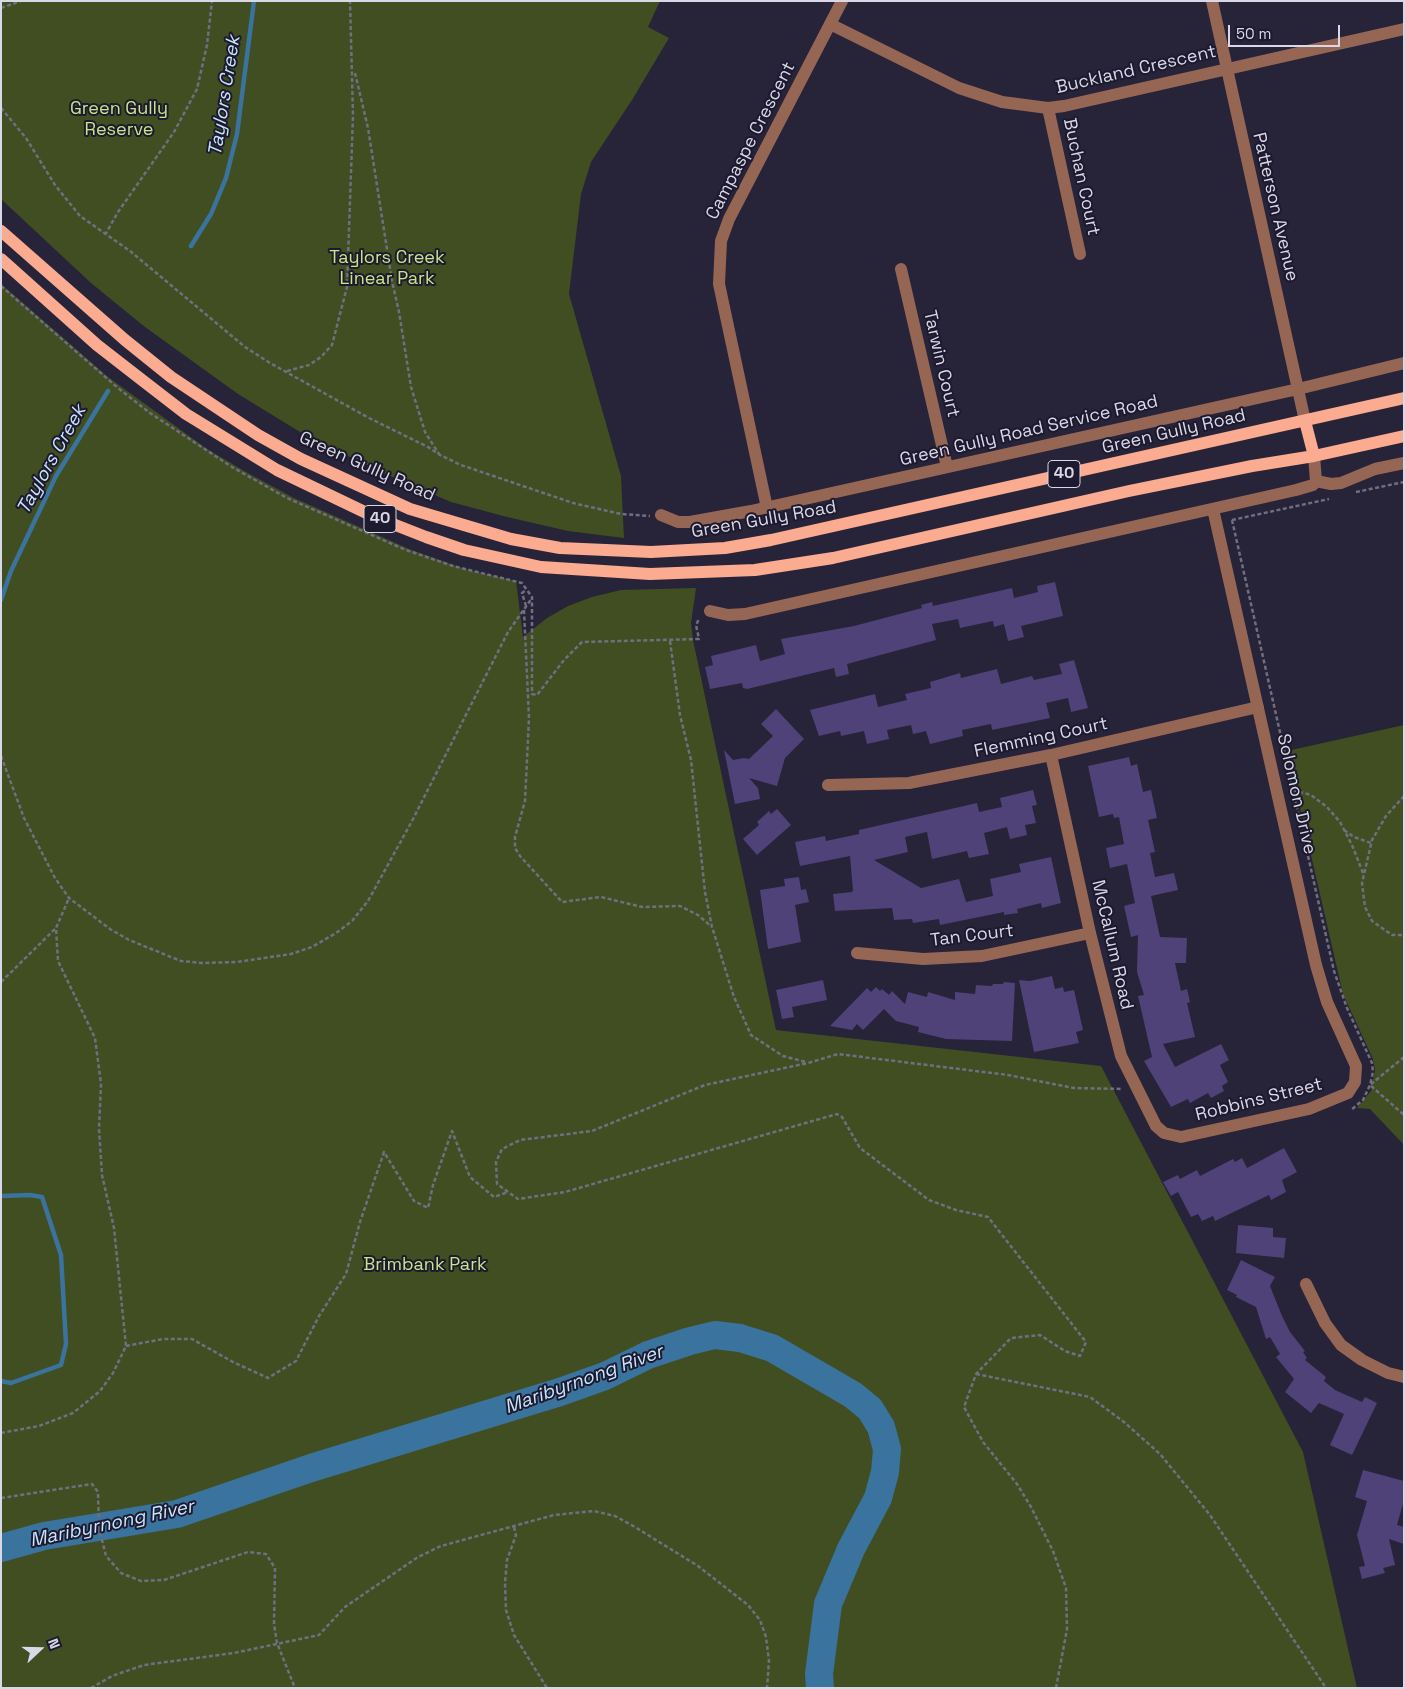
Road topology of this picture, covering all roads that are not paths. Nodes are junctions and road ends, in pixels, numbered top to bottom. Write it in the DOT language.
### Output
graph roads {
  1 [pos="842,1"];
  2 [pos="1212,1"];
  3 [pos="830,24"];
  4 [pos="1404,29"];
  5 [pos="1226,68"];
  6 [pos="1048,108"];
  7 [pos="1,231"];
  8 [pos="1080,254"];
  9 [pos="1,260"];
  10 [pos="901,269"];
  11 [pos="1404,363"];
  12 [pos="1298,389"];
  13 [pos="1404,398"];
  14 [pos="1305,420"];
  15 [pos="1404,436"];
  16 [pos="1314,456"];
  17 [pos="1404,463"];
  18 [pos="947,467"];
  19 [pos="1316,481"];
  20 [pos="767,508"];
  21 [pos="1213,509"];
  22 [pos="661,515"];
  23 [pos="710,612"];
  24 [pos="1258,707"];
  25 [pos="1051,755"];
  26 [pos="828,785"];
  27 [pos="1090,933"];
  28 [pos="857,952"];
  29 [pos="1355,1082"];
  30 [pos="1164,1133"];
  31 [pos="1306,1284"];
  32 [pos="1404,1377"];
  1 -- 3 [label="street, Campaspe Crescent"];
  2 -- 5 [label="street, Patterson Avenue"];
  3 -- 6 [label="street, Buckland Crescent"];
  3 -- 20 [label="street, Campaspe Crescent"];
  4 -- 5 [label="street, Buckland Crescent"];
  5 -- 6 [label="street, Buckland Crescent"];
  5 -- 12 [label="street, Patterson Avenue"];
  6 -- 8 [label="street, Buchan Court"];
  7 -- 14 [label="main road, Green Gully Road / 40"];
  9 -- 16 [label="main road, 40"];
  10 -- 18 [label="street, Tarwin Court"];
  11 -- 12 [label="street, Green Gully Road Service Road"];
  12 -- 14 [label="street, Patterson Avenue"];
  12 -- 18 [label="street, Green Gully Road Service Road"];
  13 -- 14 [label="main road, Green Gully Road / 40"];
  14 -- 16 [label="main road"];
  15 -- 16 [label="main road, 40"];
  16 -- 19 [label="street"];
  17 -- 19 [label="street"];
  18 -- 20 [label="street, Green Gully Road Service Road"];
  19 -- 21 [label="street"];
  20 -- 22 [label="street, Green Gully Road Service Road"];
  21 -- 23 [label="street"];
  21 -- 24 [label="street, Solomon Drive"];
  24 -- 25 [label="street, Flemming Court"];
  24 -- 29 [label="street, Solomon Drive"];
  25 -- 26 [label="street, Flemming Court"];
  25 -- 27 [label="street, McCallum Road"];
  27 -- 28 [label="street, Tan Court"];
  27 -- 30 [label="street, McCallum Road"];
  29 -- 30 [label="street, Robbins Street"];
  31 -- 32 [label="street"];
}
